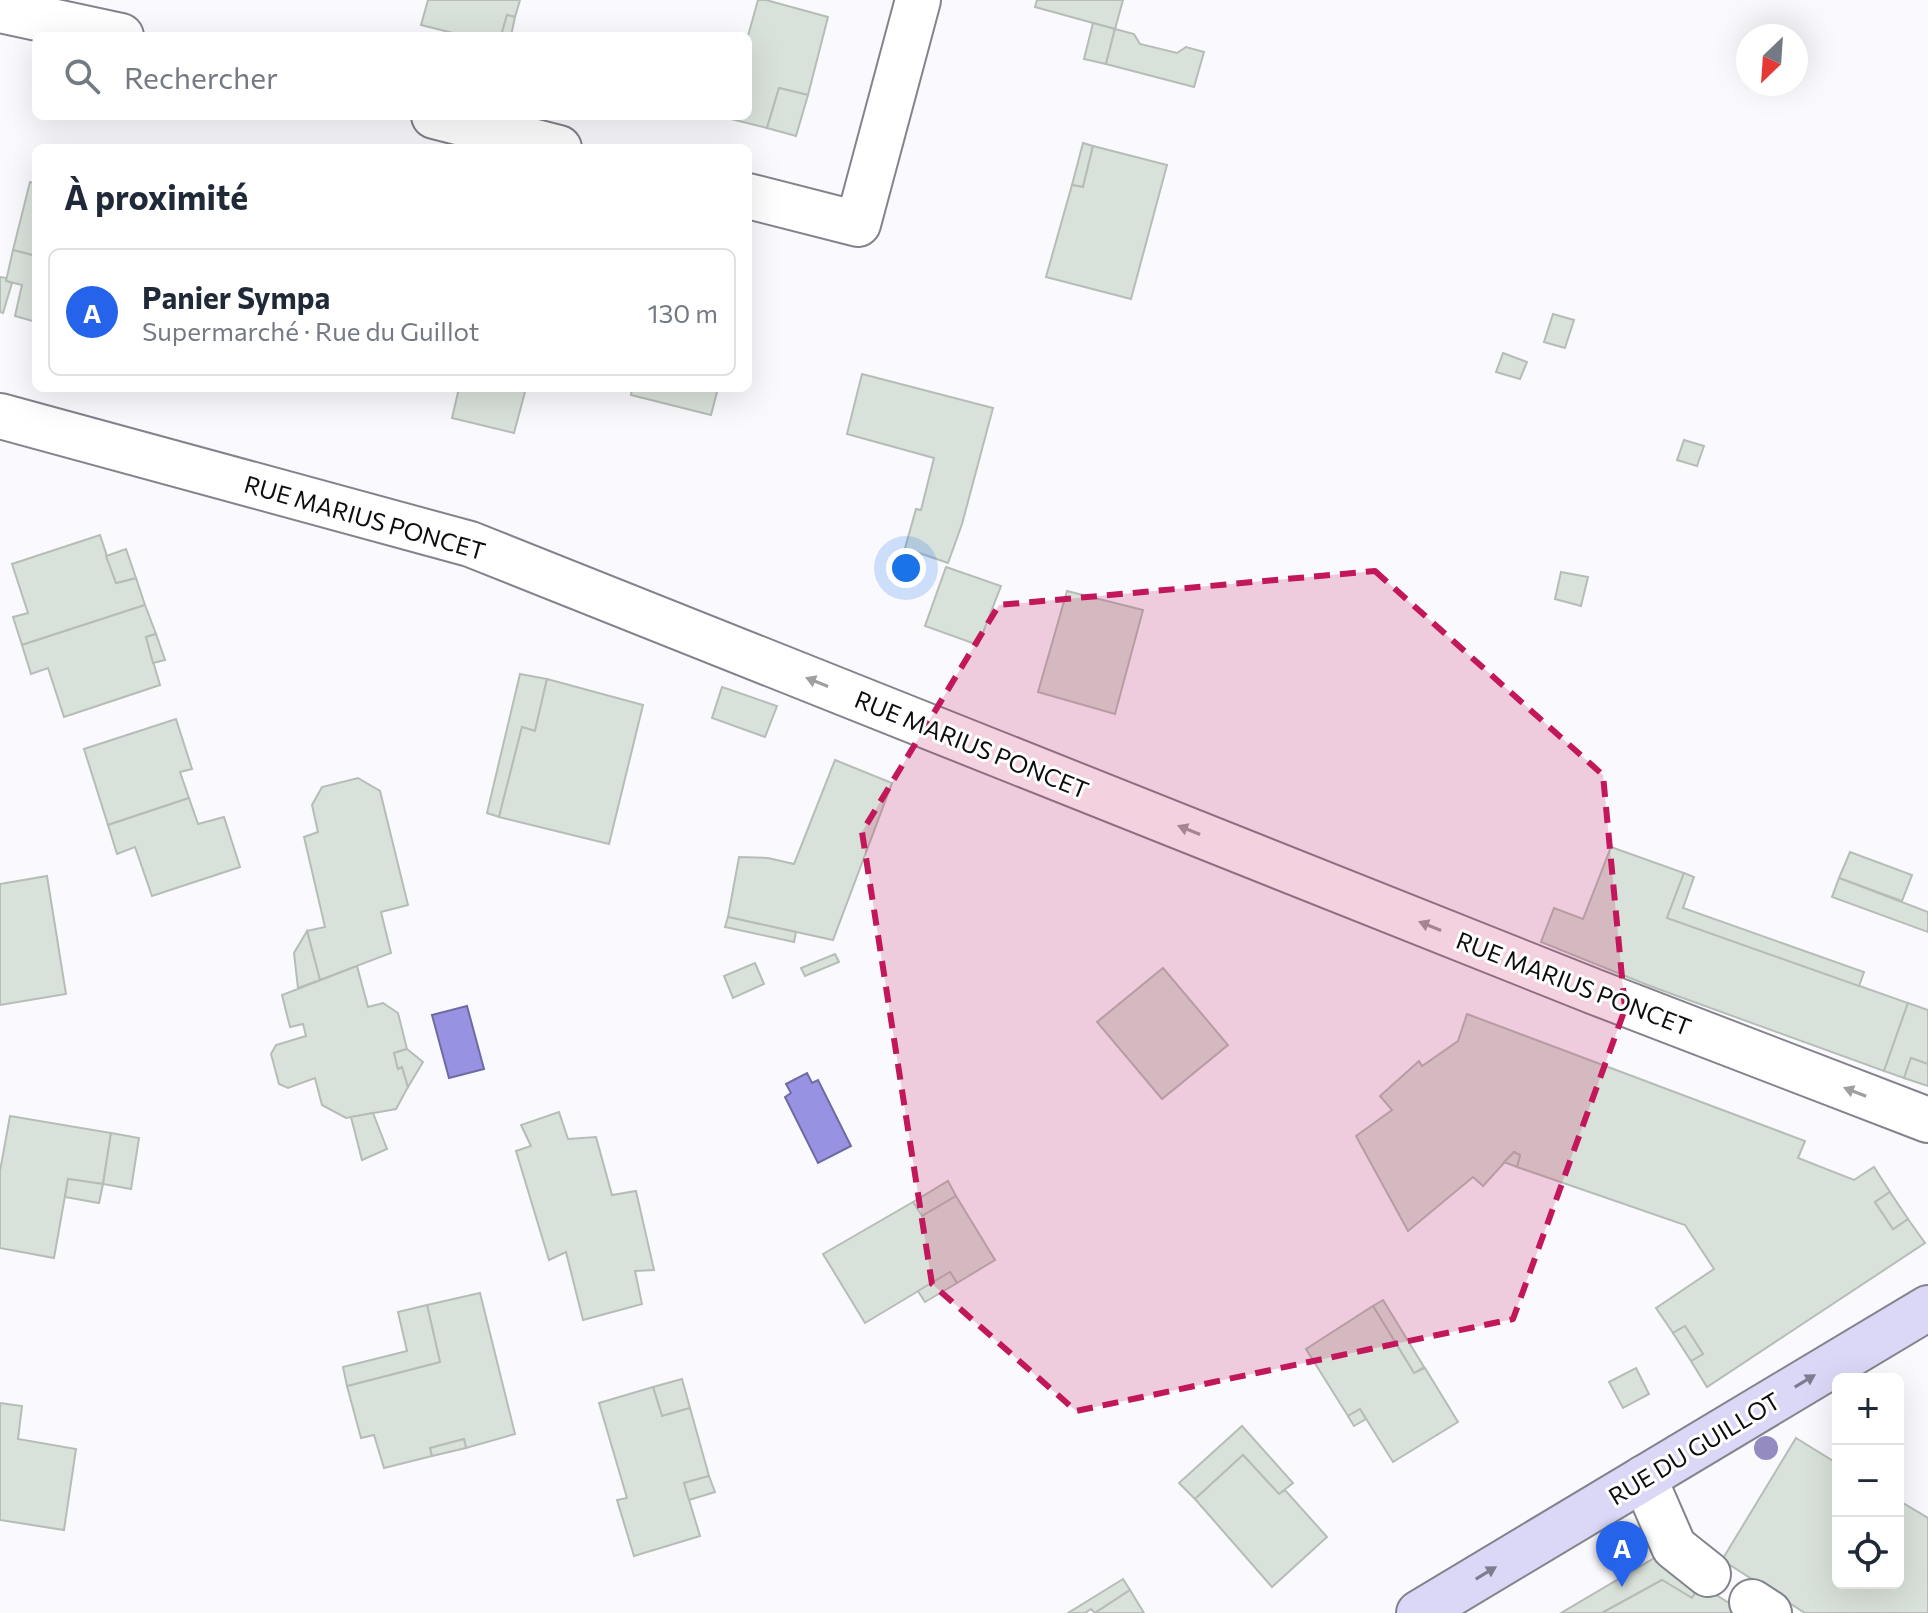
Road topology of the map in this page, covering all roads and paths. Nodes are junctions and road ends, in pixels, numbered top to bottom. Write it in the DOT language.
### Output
graph roads {
  1 [pos="918,0"];
  2 [pos="0,10"];
  3 [pos="102,32"];
  4 [pos="450,120"];
  5 [pos="543,144"];
  6 [pos="752,197"];
  7 [pos="0,416"];
  8 [pos="1928,1120"];
  9 [pos="1928,1308"];
  10 [pos="1644,1478"];
  11 [pos="1708,1574"];
  12 [pos="1419,1613"];
  1 -- 6 [label="street"];
  2 -- 3 [label="street"];
  4 -- 5 [label="street"];
  8 -- 7 [label="street, RUE MARIUS PONCET, one-way"];
  10 -- 9 [label="street, RUE DU GUILLOT, one-way"];
  10 -- 11 [label="street"];
  12 -- 10 [label="street, RUE DU GUILLOT, one-way"];
}
